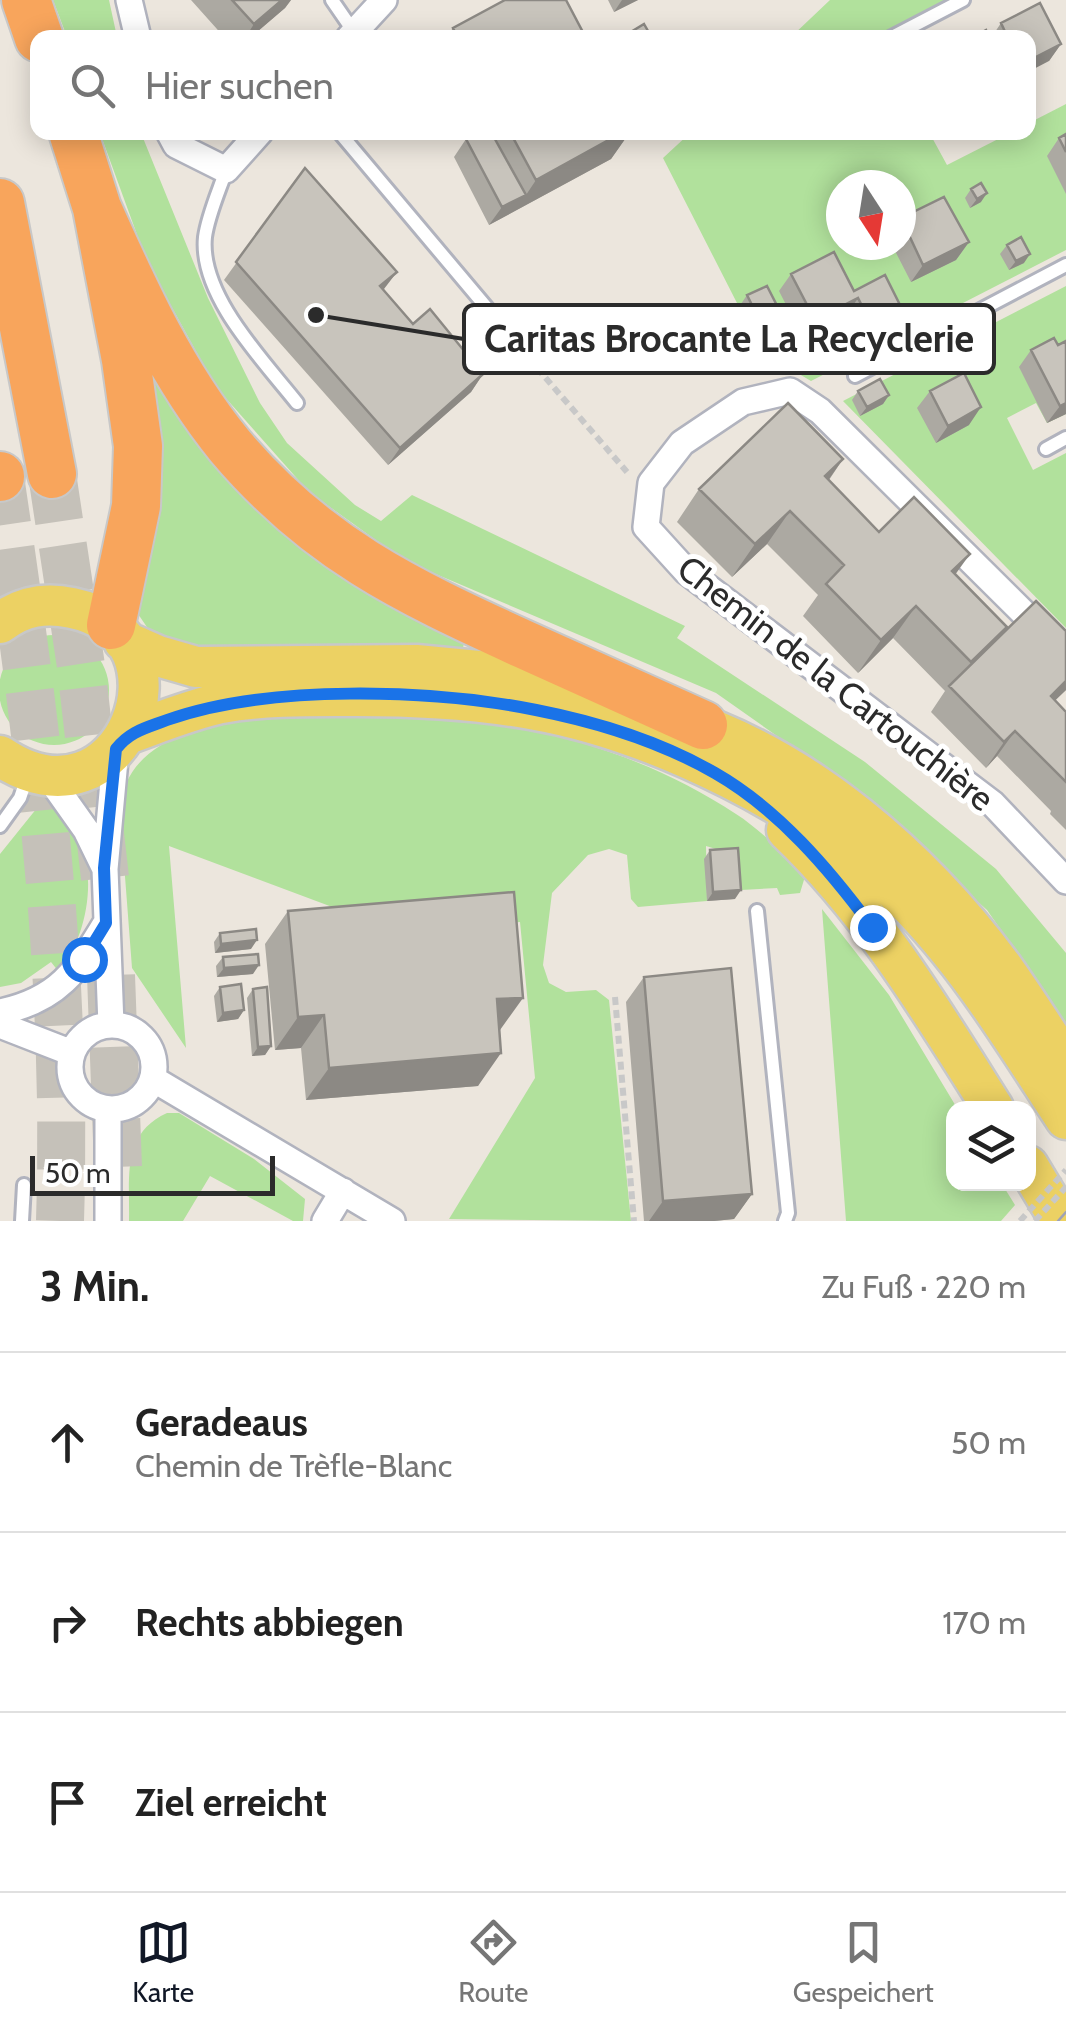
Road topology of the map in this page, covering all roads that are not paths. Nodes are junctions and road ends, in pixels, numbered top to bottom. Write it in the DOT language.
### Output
graph roads {
  1 [pos="26,0"];
  2 [pos="129,0"];
  3 [pos="332,0"];
  4 [pos="384,0"];
  5 [pos="963,0"];
  6 [pos="37,30"];
  7 [pos="136,30"];
  8 [pos="348,30"];
  9 [pos="356,30"];
  10 [pos="905,30"];
  11 [pos="76,140"];
  12 [pos="173,140"];
  13 [pos="253,140"];
  14 [pos="346,140"];
  15 [pos="226,170"];
  16 [pos="0,203"];
  17 [pos="97,208"];
  18 [pos="1066,265"];
  19 [pos="524,352"];
  20 [pos="855,376"];
  21 [pos="296,403"];
  22 [pos="1066,438"];
  23 [pos="1046,449"];
  24 [pos="52,474"];
  25 [pos="0,623"];
  26 [pos="117,633"];
  27 [pos="1066,655"];
  28 [pos="703,725"];
  29 [pos="121,742"];
  30 [pos="25,768"];
  31 [pos="718,774"];
  32 [pos="0,826"];
  33 [pos="104,868"];
  34 [pos="1066,881"];
  35 [pos="758,911"];
  36 [pos="106,923"];
  37 [pos="0,1012"];
  38 [pos="0,1025"];
  39 [pos="111,1025"];
  40 [pos="72,1052"];
  41 [pos="1066,1063"];
  42 [pos="153,1078"];
  43 [pos="988,1101"];
  44 [pos="108,1110"];
  45 [pos="1066,1119"];
  46 [pos="1036,1179"];
  47 [pos="24,1185"];
  48 [pos="343,1192"];
  49 [pos="22,1221"];
  50 [pos="108,1221"];
  51 [pos="325,1221"];
  52 [pos="392,1221"];
  53 [pos="785,1221"];
  54 [pos="1061,1221"];
  1 -- 6 [label="highway"];
  2 -- 7 [label="street"];
  3 -- 8 [label="lane"];
  4 -- 9 [label="street"];
  5 -- 10 [label="lane"];
  11 -- 17 [label="highway"];
  12 -- 15 [label="street"];
  13 -- 15 [label="street"];
  14 -- 19 [label="lane"];
  15 -- 21 [label="lane"];
  16 -- 24 [label="highway"];
  17 -- 26 [label="highway"];
  17 -- 28 [label="highway"];
  18 -- 20 [label="lane"];
  22 -- 23 [label="lane"];
  25 -- 26 [label="main road"];
  26 -- 28 [label="main road"];
  26 -- 29 [label="main road"];
  27 -- 34 [label="street, Chemin de la Cartouchière"];
  28 -- 41 [label="main road"];
  29 -- 30 [label="main road"];
  29 -- 31 [label="main road"];
  29 -- 33 [label="street"];
  30 -- 32 [label="lane"];
  30 -- 33 [label="street"];
  31 -- 43 [label="main road"];
  31 -- 45 [label="main road"];
  33 -- 36 [label="street"];
  35 -- 53 [label="lane"];
  36 -- 37 [label="street"];
  36 -- 39 [label="street"];
  38 -- 40 [label="street"];
  39 -- 40 [label="street"];
  39 -- 42 [label="street"];
  40 -- 44 [label="street"];
  42 -- 44 [label="street"];
  42 -- 48 [label="street"];
  44 -- 50 [label="street"];
  46 -- 54 [label="main road"];
  47 -- 49 [label="lane"];
  48 -- 51 [label="street"];
  48 -- 52 [label="street"];
}
